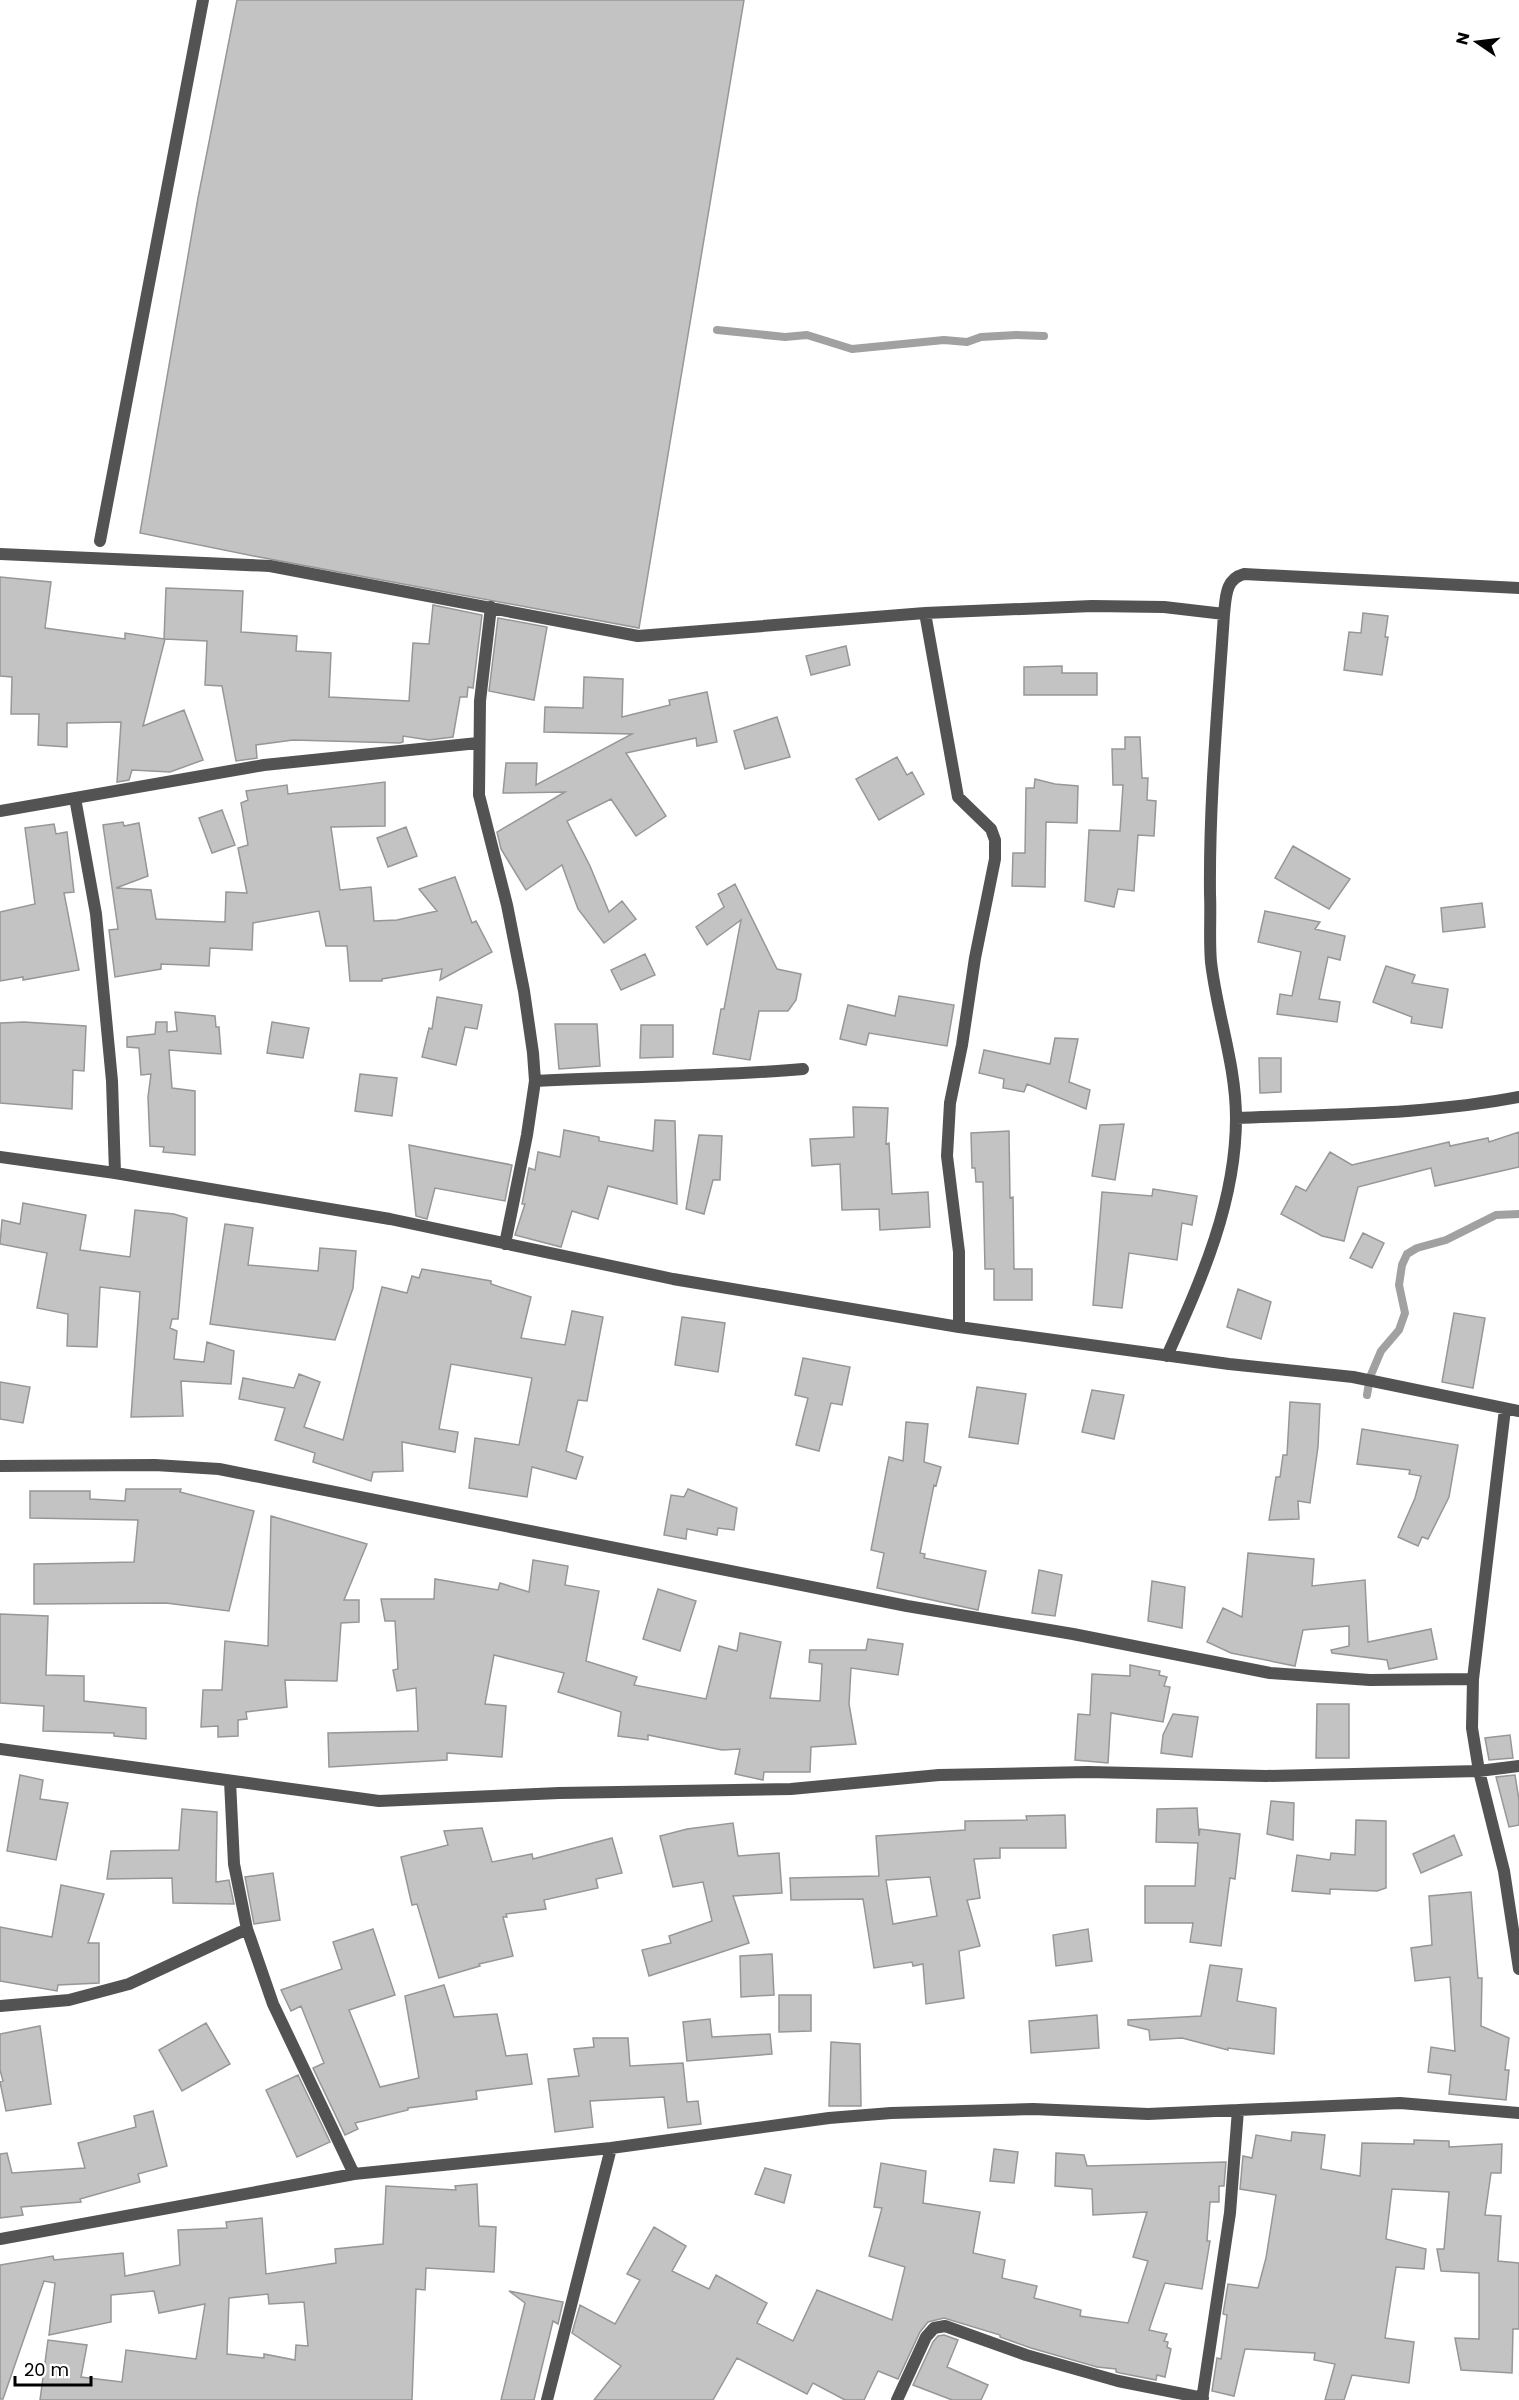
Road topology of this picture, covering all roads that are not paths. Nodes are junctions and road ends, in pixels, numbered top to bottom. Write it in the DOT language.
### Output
graph roads {
  1 [pos="203,0"];
  2 [pos="100,541"];
  3 [pos="0,554"];
  4 [pos="1519,588"];
  5 [pos="491,607"];
  6 [pos="925,613"];
  7 [pos="1224,614"];
  8 [pos="478,743"];
  9 [pos="75,798"];
  10 [pos="0,811"];
  11 [pos="803,1069"];
  12 [pos="536,1082"];
  13 [pos="1519,1097"];
  14 [pos="1236,1118"];
  15 [pos="0,1158"];
  16 [pos="115,1173"];
  17 [pos="505,1244"];
  18 [pos="959,1327"];
  19 [pos="1167,1356"];
  20 [pos="1505,1409"];
  21 [pos="1519,1411"];
  22 [pos="0,1466"];
  23 [pos="1473,1679"];
  24 [pos="0,1749"];
  25 [pos="1519,1766"];
  26 [pos="1479,1771"];
  27 [pos="230,1781"];
  28 [pos="247,1929"];
  29 [pos="1519,1969"];
  30 [pos="0,2006"];
  31 [pos="1238,2110"];
  32 [pos="1519,2113"];
  33 [pos="611,2148"];
  34 [pos="354,2174"];
  35 [pos="0,2239"];
  36 [pos="1202,2399"];
  37 [pos="547,2400"];
  38 [pos="897,2400"];
  1 -- 2 [label="street"];
  3 -- 5 [label="street"];
  4 -- 7 [label="street"];
  5 -- 6 [label="street"];
  5 -- 8 [label="street"];
  6 -- 7 [label="street"];
  6 -- 18 [label="street"];
  7 -- 14 [label="street"];
  8 -- 9 [label="street"];
  8 -- 12 [label="street"];
  9 -- 10 [label="street"];
  9 -- 16 [label="street"];
  11 -- 12 [label="street"];
  12 -- 17 [label="street"];
  13 -- 14 [label="street"];
  14 -- 19 [label="street"];
  15 -- 16 [label="street"];
  16 -- 17 [label="street"];
  17 -- 18 [label="street"];
  18 -- 19 [label="street"];
  19 -- 20 [label="street"];
  20 -- 21 [label="street"];
  20 -- 23 [label="street"];
  22 -- 23 [label="street"];
  23 -- 26 [label="street"];
  24 -- 27 [label="street"];
  25 -- 26 [label="street"];
  26 -- 27 [label="street"];
  26 -- 29 [label="street"];
  27 -- 28 [label="street"];
  28 -- 30 [label="street"];
  28 -- 34 [label="street"];
  31 -- 32 [label="street"];
  31 -- 33 [label="street"];
  31 -- 36 [label="street"];
  33 -- 34 [label="street"];
  33 -- 37 [label="street"];
  34 -- 35 [label="street"];
  36 -- 38 [label="street"];
}
